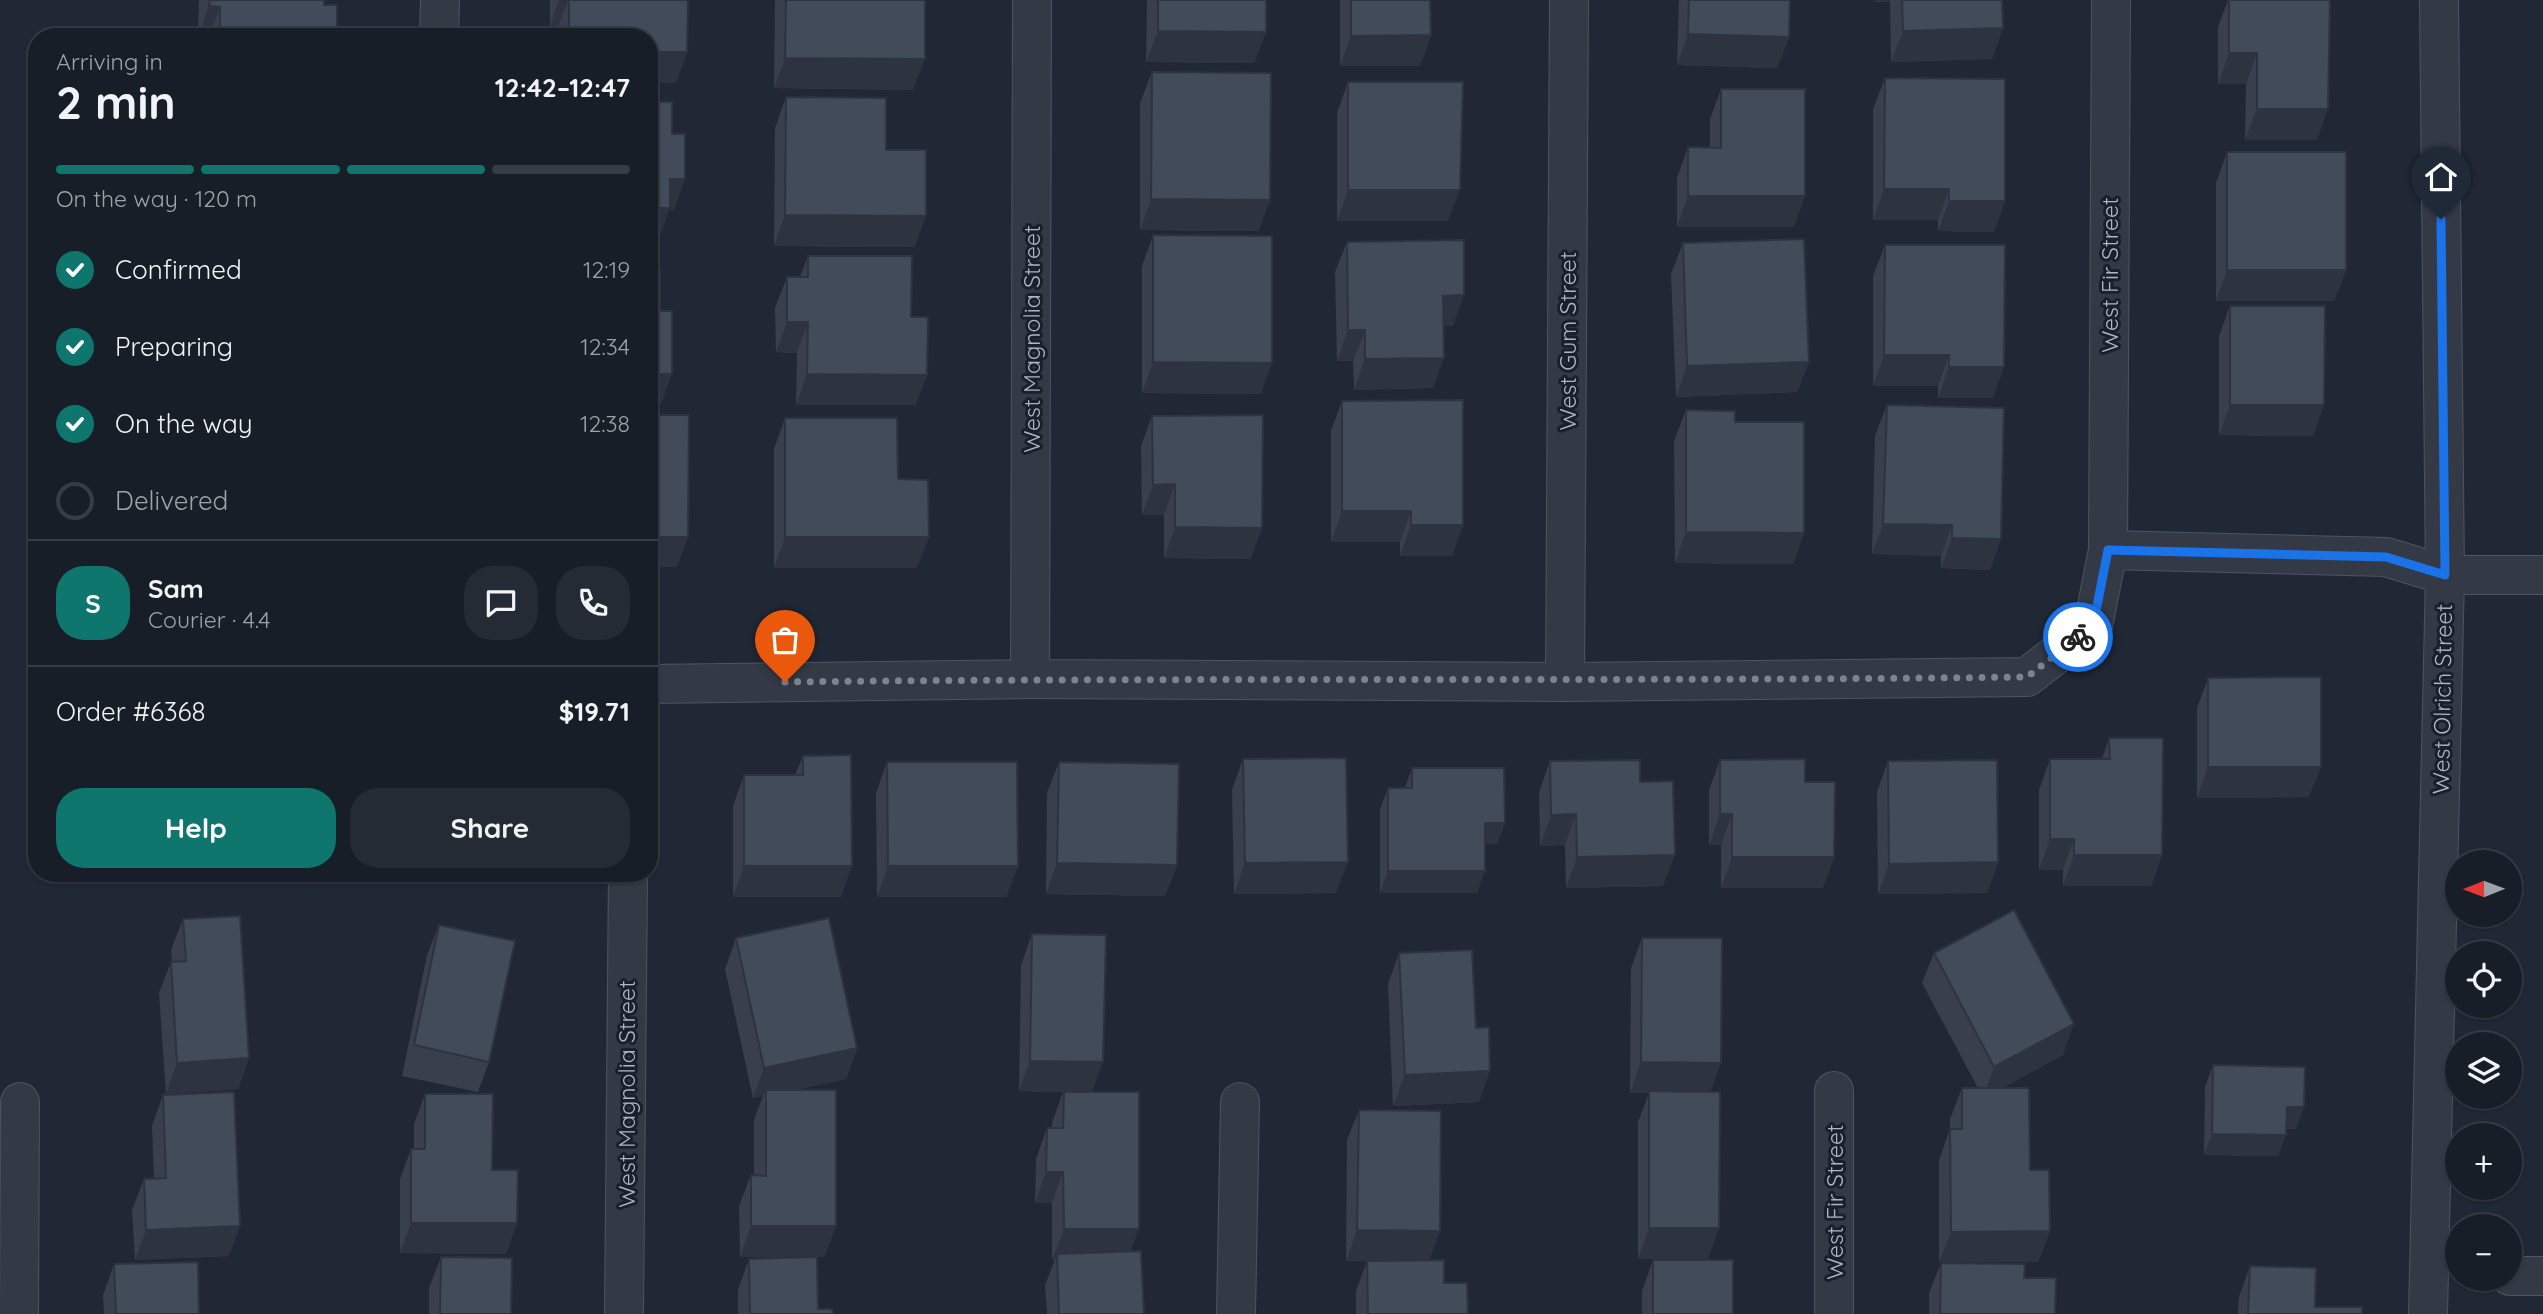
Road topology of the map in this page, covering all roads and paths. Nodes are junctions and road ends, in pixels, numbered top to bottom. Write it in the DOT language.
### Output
graph roads {
  1 [pos="440,0"];
  2 [pos="1032,0"];
  3 [pos="1569,0"];
  4 [pos="2111,0"];
  5 [pos="2439,0"];
  6 [pos="439,28"];
  7 [pos="2108,550"];
  8 [pos="2445,575"];
  9 [pos="2543,575"];
  10 [pos="1030,679"];
  11 [pos="1565,682"];
  12 [pos="658,684"];
  13 [pos="628,882"];
  14 [pos="1834,1091"];
  15 [pos="1240,1101"];
  16 [pos="20,1102"];
  17 [pos="2522,1276"];
  18 [pos="2543,1276"];
  19 [pos="2438,1289"];
  20 [pos="19,1314"];
  21 [pos="624,1314"];
  22 [pos="1236,1314"];
  23 [pos="1834,1314"];
  1 -- 6 [label="street"];
  2 -- 10 [label="street, West Magnolia Street"];
  3 -- 11 [label="street, West Gum Street"];
  4 -- 7 [label="street, West Fir Street"];
  5 -- 8 [label="street, West Olrich Street"];
  7 -- 8 [label="street"];
  7 -- 11 [label="street, West Fir Street"];
  8 -- 9 [label="street"];
  8 -- 19 [label="street, West Olrich Street"];
  10 -- 11 [label="street, West Fir Street"];
  10 -- 12 [label="street, West Fir Street"];
  13 -- 21 [label="street, West Magnolia Street"];
  14 -- 23 [label="street, West Fir Street"];
  15 -- 22 [label="street"];
  16 -- 20 [label="street"];
  17 -- 18 [label="street"];
}
